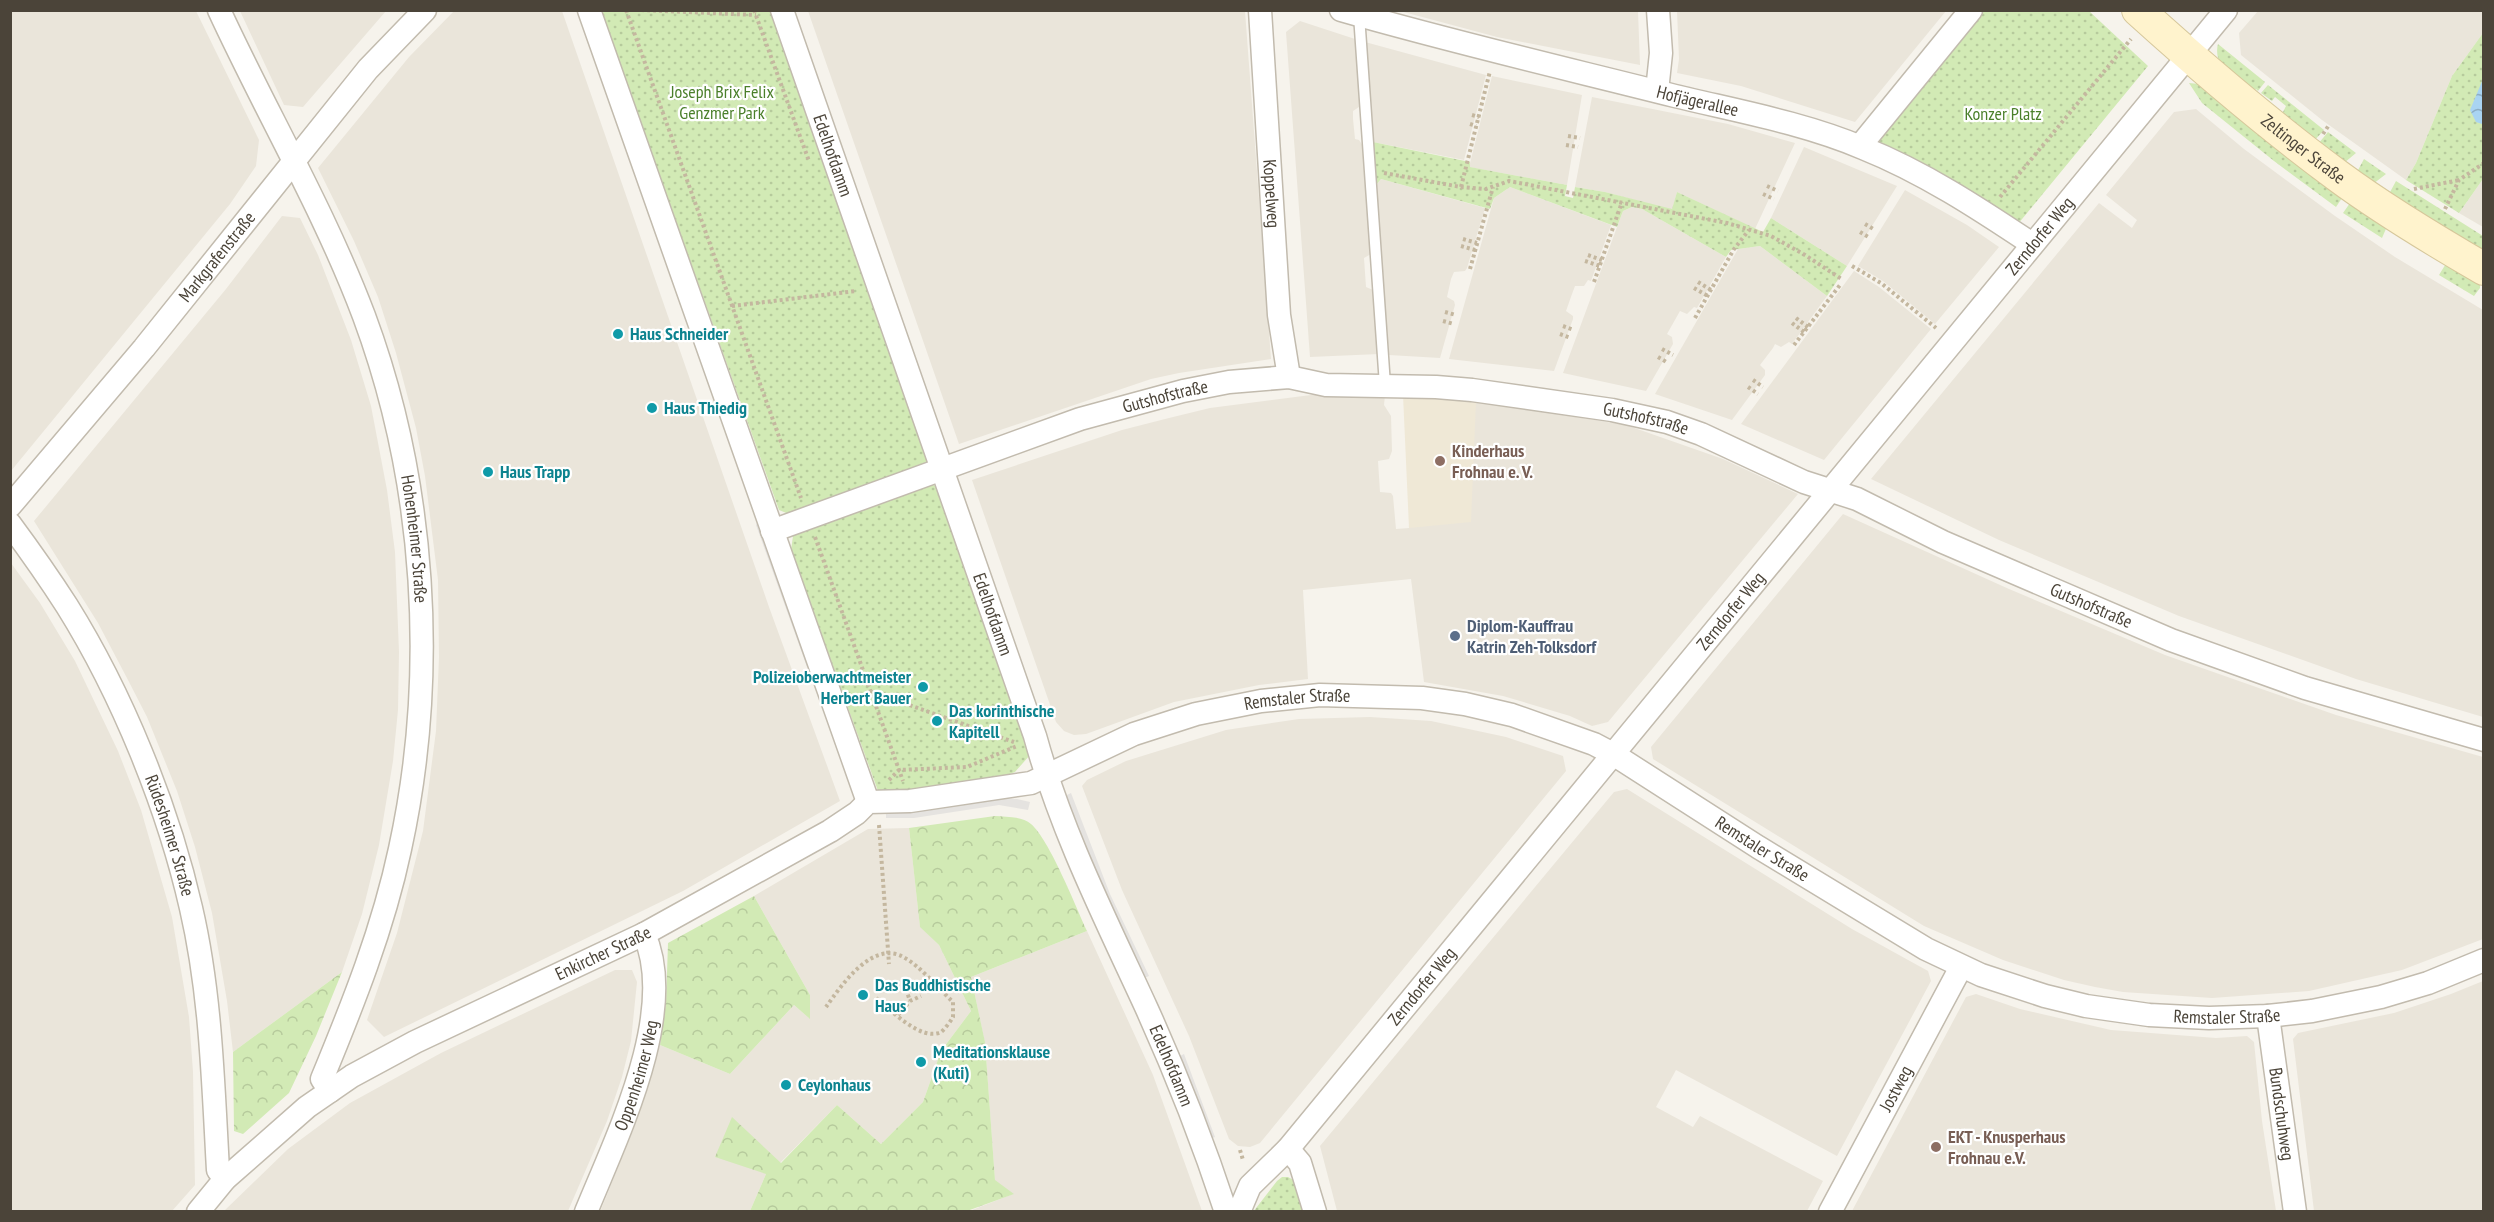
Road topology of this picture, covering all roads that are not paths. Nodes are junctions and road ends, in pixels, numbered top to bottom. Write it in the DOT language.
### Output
graph roads {
  1 [pos="219,10"];
  2 [pos="425,10"];
  3 [pos="589,10"];
  4 [pos="782,10"];
  5 [pos="1260,10"];
  6 [pos="1658,10"];
  7 [pos="1971,10"];
  8 [pos="2226,10"];
  9 [pos="1350,13"];
  10 [pos="2136,22"];
  11 [pos="2188,55"];
  12 [pos="1657,91"];
  13 [pos="1860,146"];
  14 [pos="292,162"];
  15 [pos="2032,244"];
  16 [pos="2484,269"];
  17 [pos="1289,377"];
  18 [pos="1385,386"];
  19 [pos="943,470"];
  20 [pos="1832,490"];
  21 [pos="10,506"];
  22 [pos="10,524"];
  23 [pos="772,531"];
  24 [pos="2484,740"];
  25 [pos="1613,754"];
  26 [pos="1046,776"];
  27 [pos="868,801"];
  28 [pos="644,934"];
  29 [pos="2484,960"];
  30 [pos="1961,967"];
  31 [pos="2268,1016"];
  32 [pos="330,1091"];
  33 [pos="1288,1149"];
  34 [pos="225,1179"];
  35 [pos="198,1212"];
  36 [pos="586,1212"];
  37 [pos="1226,1212"];
  38 [pos="1239,1212"];
  39 [pos="1315,1212"];
  40 [pos="1830,1212"];
  41 [pos="2295,1212"];
  1 -- 14 [label="street, Hohenheimer Straße"];
  2 -- 14 [label="street, Markgrafenstraße"];
  3 -- 23 [label="street"];
  4 -- 19 [label="street, Edelhofdamm"];
  5 -- 17 [label="street, Koppelweg"];
  6 -- 12 [label="street"];
  7 -- 13 [label="street"];
  8 -- 11 [label="street, Zerndorfer Weg"];
  9 -- 12 [label="street, Hofjägerallee"];
  9 -- 18 [label="lane"];
  10 -- 11 [label="street, Zeltinger Straße"];
  11 -- 15 [label="street, Zerndorfer Weg"];
  11 -- 16 [label="street, Zeltinger Straße"];
  12 -- 13 [label="street, Hofjägerallee"];
  13 -- 15 [label="street, Hofjägerallee"];
  14 -- 21 [label="street, Markgrafenstraße"];
  14 -- 32 [label="street, Hohenheimer Straße"];
  15 -- 20 [label="street, Zerndorfer Weg"];
  17 -- 18 [label="street, Gutshofstraße"];
  17 -- 19 [label="street, Gutshofstraße"];
  18 -- 20 [label="street, Gutshofstraße"];
  19 -- 23 [label="street, Gutshofstraße"];
  19 -- 26 [label="street, Edelhofdamm"];
  20 -- 24 [label="street, Gutshofstraße"];
  20 -- 25 [label="street, Zerndorfer Weg"];
  22 -- 34 [label="street, Rüdesheimer Straße"];
  23 -- 27 [label="street"];
  25 -- 26 [label="street, Remstaler Straße"];
  25 -- 30 [label="street, Remstaler Straße"];
  25 -- 33 [label="street, Zerndorfer Weg"];
  26 -- 27 [label="street"];
  26 -- 37 [label="street, Edelhofdamm"];
  27 -- 28 [label="street, Enkircher Straße"];
  28 -- 32 [label="street, Enkircher Straße"];
  28 -- 36 [label="street, Oppenheimer Weg"];
  29 -- 31 [label="street, Remstaler Straße"];
  30 -- 31 [label="street, Remstaler Straße"];
  30 -- 40 [label="street, Jostweg"];
  31 -- 41 [label="street, Bundschuhweg"];
  32 -- 34 [label="street, Enkircher Straße"];
  33 -- 38 [label="street, Zerndorfer Weg"];
  33 -- 39 [label="street"];
  34 -- 35 [label="street, Enkircher Straße"];
}
